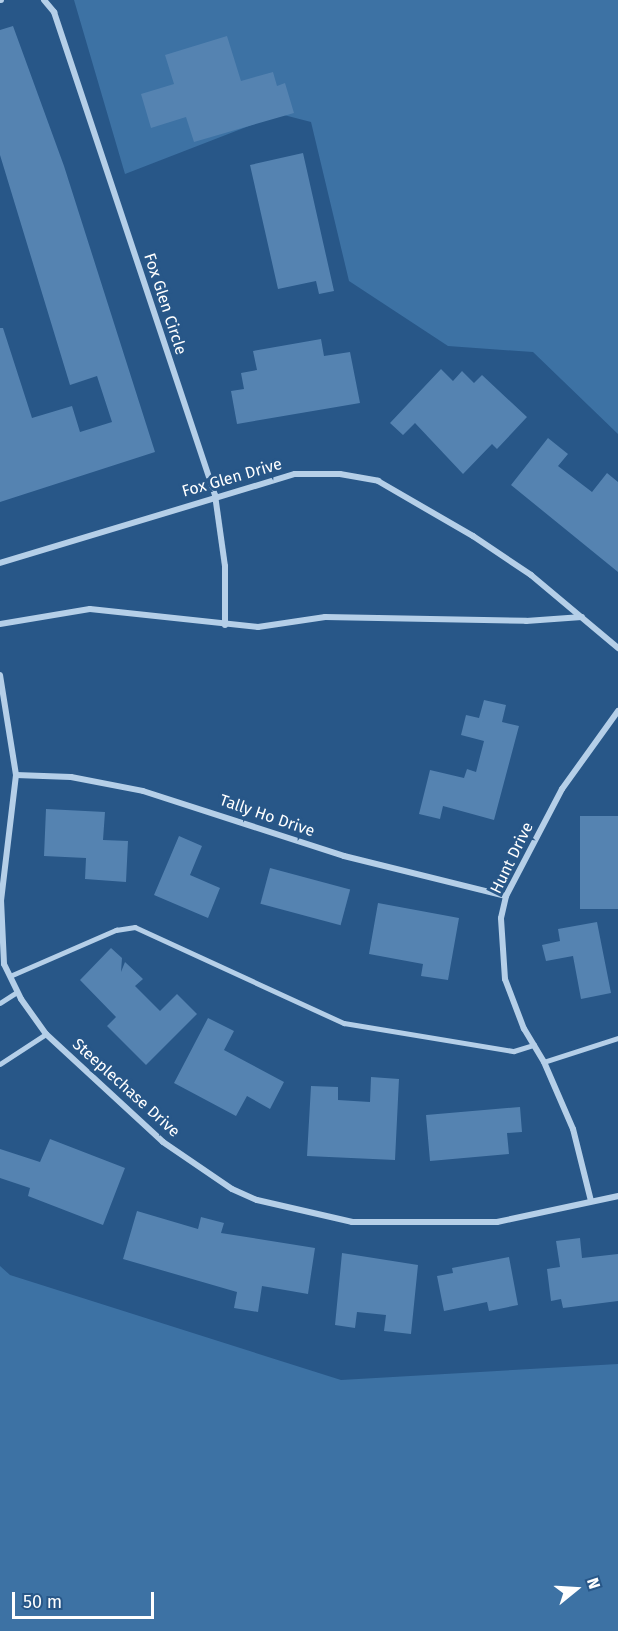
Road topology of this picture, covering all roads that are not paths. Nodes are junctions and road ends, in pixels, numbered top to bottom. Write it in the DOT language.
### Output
graph roads {
  1 [pos="44,0"];
  2 [pos="215,495"];
  3 [pos="0,563"];
  4 [pos="582,617"];
  5 [pos="0,624"];
  6 [pos="225,625"];
  7 [pos="618,648"];
  8 [pos="0,675"];
  9 [pos="618,711"];
  10 [pos="16,775"];
  11 [pos="506,896"];
  12 [pos="10,976"];
  13 [pos="17,992"];
  14 [pos="0,1003"];
  15 [pos="46,1034"];
  16 [pos="618,1038"];
  17 [pos="534,1045"];
  18 [pos="544,1062"];
  19 [pos="0,1064"];
  20 [pos="618,1196"];
  21 [pos="591,1201"];
  1 -- 2 [label="street, Fox Glen Circle"];
  2 -- 3 [label="street, Fox Glen Drive"];
  2 -- 4 [label="street, Fox Glen Drive"];
  2 -- 6 [label="street, Fox Glen Circle"];
  4 -- 6 [label="street"];
  4 -- 7 [label="street, Fox Glen Drive"];
  5 -- 6 [label="street"];
  8 -- 10 [label="street, Steeplechase Drive"];
  9 -- 11 [label="street, Hunt Drive"];
  10 -- 11 [label="street, Tally Ho Drive"];
  10 -- 12 [label="street, Steeplechase Drive"];
  11 -- 17 [label="street, Hunt Drive"];
  12 -- 13 [label="street, Steeplechase Drive"];
  12 -- 17 [label="lane"];
  13 -- 14 [label="lane"];
  13 -- 15 [label="street, Steeplechase Drive"];
  15 -- 19 [label="lane"];
  15 -- 21 [label="street, Steeplechase Drive"];
  16 -- 18 [label="lane"];
  17 -- 18 [label="street, Hunt Drive"];
  18 -- 21 [label="street, Hunt Drive"];
  20 -- 21 [label="street, Steeplechase Drive"];
}
